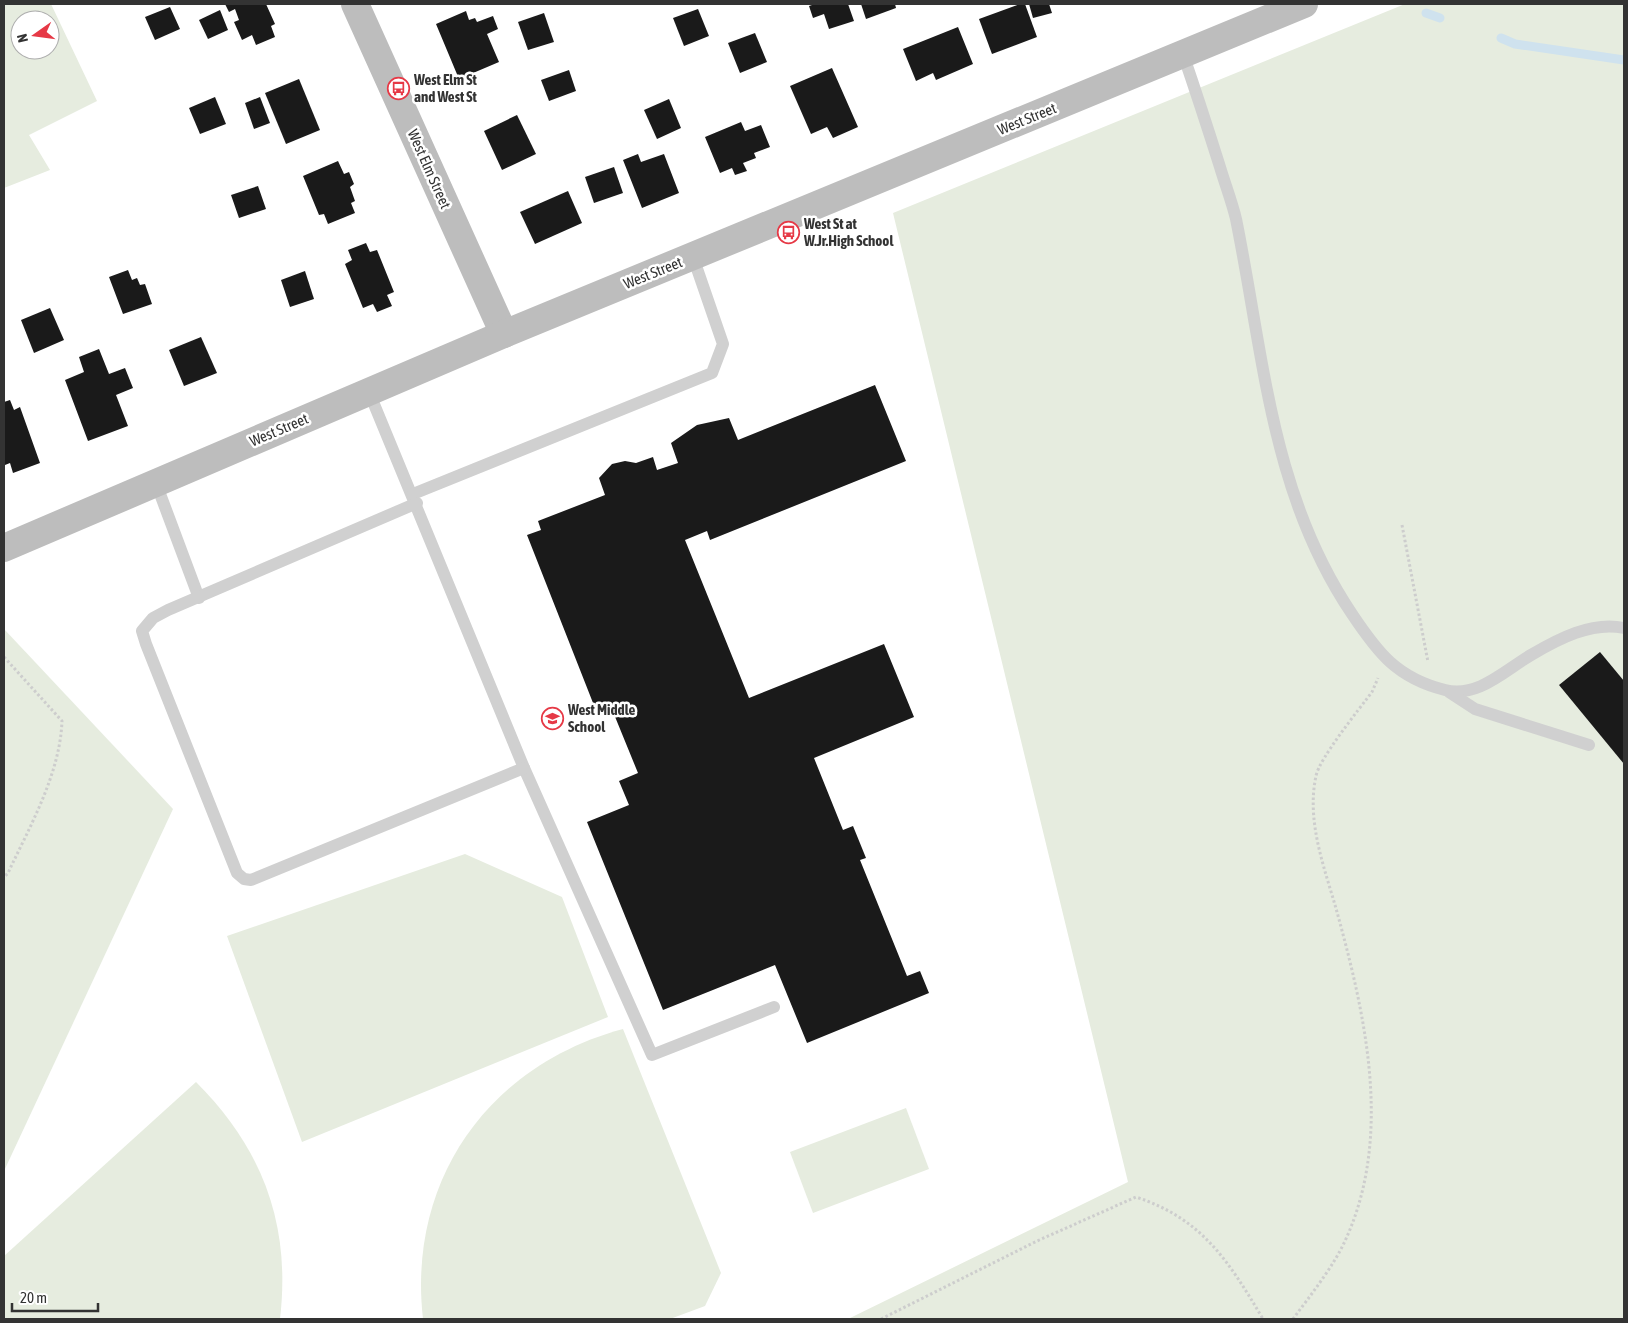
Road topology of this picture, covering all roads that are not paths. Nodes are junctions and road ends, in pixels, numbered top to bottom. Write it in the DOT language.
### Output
graph roads {
  1 [pos="355,4"];
  2 [pos="1304,4"];
  3 [pos="1183,54"];
  4 [pos="693,257"];
  5 [pos="504,334"];
  6 [pos="369,392"];
  7 [pos="156,483"];
  8 [pos="415,499"];
  9 [pos="4,548"];
  10 [pos="199,598"];
  11 [pos="1624,628"];
  12 [pos="1444,690"];
  13 [pos="1589,745"];
  14 [pos="524,768"];
  15 [pos="774,1007"];
  1 -- 5 [label="street, West Elm Street"];
  2 -- 3 [label="street, West Street"];
  3 -- 4 [label="street, West Street"];
  3 -- 12 [label="lane"];
  4 -- 5 [label="street, West Street"];
  4 -- 8 [label="lane"];
  5 -- 6 [label="street, West Street"];
  6 -- 7 [label="street, West Street"];
  6 -- 8 [label="lane"];
  7 -- 9 [label="street, West Street"];
  7 -- 10 [label="lane"];
  8 -- 10 [label="lane"];
  8 -- 14 [label="lane"];
  10 -- 14 [label="lane"];
  11 -- 12 [label="lane"];
  12 -- 13 [label="lane"];
  14 -- 15 [label="lane"];
}
